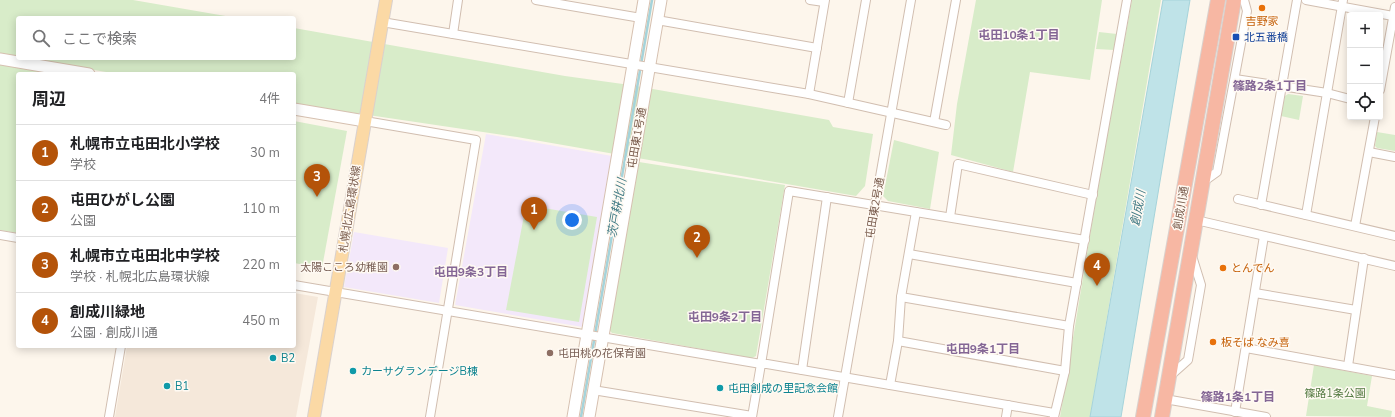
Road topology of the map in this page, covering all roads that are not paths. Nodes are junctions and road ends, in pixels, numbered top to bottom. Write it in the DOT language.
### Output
graph roads {
  1 [pos="386,0"];
  2 [pos="458,0"];
  3 [pos="536,0"];
  4 [pos="644,0"];
  5 [pos="660,0"];
  6 [pos="810,0"];
  7 [pos="866,0"];
  8 [pos="911,0"];
  9 [pos="956,0"];
  10 [pos="1127,0"];
  11 [pos="1218,0"];
  12 [pos="1234,0"];
  13 [pos="1244,0"];
  14 [pos="1297,0"];
  15 [pos="1306,0"];
  16 [pos="545,1"];
  17 [pos="825,1"];
  18 [pos="1342,3"];
  19 [pos="1395,7"];
  20 [pos="1393,16"];
  21 [pos="641,18"];
  22 [pos="657,20"];
  23 [pos="382,22"];
  24 [pos="453,34"];
  25 [pos="817,48"];
  26 [pos="0,58"];
  27 [pos="641,66"];
  28 [pos="78,72"];
  29 [pos="1235,79"];
  30 [pos="1381,84"];
  31 [pos="1282,86"];
  32 [pos="1327,93"];
  33 [pos="809,94"];
  34 [pos="1347,98"];
  35 [pos="848,103"];
  36 [pos="296,109"];
  37 [pos="891,112"];
  38 [pos="1374,120"];
  39 [pos="365,121"];
  40 [pos="934,122"];
  41 [pos="946,125"];
  42 [pos="1369,152"];
  43 [pos="1395,156"];
  44 [pos="1202,182"];
  45 [pos="1093,195"];
  46 [pos="827,197"];
  47 [pos="1238,199"];
  48 [pos="1261,204"];
  49 [pos="875,205"];
  50 [pos="916,212"];
  51 [pos="1306,215"];
  52 [pos="950,217"];
  53 [pos="1196,220"];
  54 [pos="1355,226"];
  55 [pos="0,235"];
  56 [pos="1264,236"];
  57 [pos="1395,236"];
  58 [pos="16,238"];
  59 [pos="1085,240"];
  60 [pos="909,254"];
  61 [pos="1364,258"];
  62 [pos="1395,266"];
  63 [pos="1077,283"];
  64 [pos="296,285"];
  65 [pos="335,292"];
  66 [pos="1255,293"];
  67 [pos="901,297"];
  68 [pos="1356,310"];
  69 [pos="448,312"];
  70 [pos="1070,326"];
  71 [pos="595,336"];
  72 [pos="898,341"];
  73 [pos="121,348"];
  74 [pos="1246,348"];
  75 [pos="761,364"];
  76 [pos="1348,366"];
  77 [pos="802,370"];
  78 [pos="1065,371"];
  79 [pos="1395,375"];
  80 [pos="845,377"];
  81 [pos="890,385"];
  82 [pos="593,390"];
  83 [pos="1165,399"];
  84 [pos="1008,405"];
  85 [pos="1235,412"];
  86 [pos="1054,415"];
  87 [pos="109,417"];
  88 [pos="314,417"];
  89 [pos="430,417"];
  90 [pos="573,417"];
  91 [pos="589,417"];
  92 [pos="752,417"];
  93 [pos="838,417"];
  94 [pos="1006,417"];
  95 [pos="1143,417"];
  96 [pos="1162,417"];
  97 [pos="1266,417"];
  1 -- 23 [label="main road, 札幌北広島環状線"];
  2 -- 24 [label="street"];
  3 -- 16 [label="street"];
  4 -- 21 [label="street, 屯田東1号通"];
  5 -- 22 [label="street, 屯田東1号通"];
  6 -- 17 [label="street"];
  7 -- 35 [label="street"];
  8 -- 37 [label="street, 屯田東2号通"];
  9 -- 40 [label="street"];
  10 -- 45 [label="street"];
  11 -- 95 [label="highway, 創成川通"];
  12 -- 44 [label="highway, 創成川通"];
  13 -- 29 [label="street"];
  14 -- 31 [label="street"];
  15 -- 18 [label="street"];
  16 -- 21 [label="street"];
  17 -- 25 [label="street"];
  18 -- 20 [label="street"];
  18 -- 32 [label="street"];
  19 -- 20 [label="street"];
  20 -- 30 [label="street"];
  21 -- 27 [label="street, 屯田東1号通"];
  22 -- 25 [label="street"];
  22 -- 27 [label="street, 屯田東1号通"];
  23 -- 24 [label="street"];
  23 -- 39 [label="main road, 札幌北広島環状線"];
  24 -- 27 [label="street"];
  25 -- 33 [label="street"];
  26 -- 28 [label="street"];
  27 -- 33 [label="street"];
  27 -- 71 [label="street, 屯田東1号通"];
  27 -- 71 [label="street, 屯田東1号通"];
  29 -- 31 [label="street"];
  29 -- 44 [label="street"];
  31 -- 32 [label="street"];
  31 -- 48 [label="street"];
  32 -- 34 [label="street"];
  32 -- 51 [label="street"];
  33 -- 35 [label="street"];
  35 -- 37 [label="street"];
  36 -- 39 [label="street"];
  37 -- 40 [label="street"];
  37 -- 49 [label="street, 屯田東2号通"];
  38 -- 42 [label="street"];
  39 -- 65 [label="main road, 札幌北広島環状線"];
  39 -- 69 [label="street"];
  40 -- 41 [label="street"];
  42 -- 43 [label="street"];
  42 -- 54 [label="street"];
  44 -- 53 [label="highway, 創成川通"];
  45 -- 52 [label="street"];
  45 -- 59 [label="street"];
  46 -- 49 [label="street"];
  46 -- 75 [label="street"];
  46 -- 77 [label="street"];
  47 -- 48 [label="street"];
  48 -- 51 [label="street"];
  49 -- 50 [label="street"];
  49 -- 80 [label="street, 屯田東2号通"];
  50 -- 52 [label="street"];
  50 -- 60 [label="street"];
  51 -- 54 [label="street"];
  52 -- 59 [label="street"];
  53 -- 56 [label="street"];
  53 -- 83 [label="highway, 創成川通"];
  54 -- 57 [label="street"];
  55 -- 58 [label="street"];
  56 -- 61 [label="street"];
  56 -- 66 [label="street"];
  59 -- 63 [label="street"];
  60 -- 63 [label="street"];
  60 -- 67 [label="street"];
  61 -- 62 [label="street"];
  61 -- 68 [label="street"];
  63 -- 70 [label="street"];
  64 -- 65 [label="street"];
  65 -- 69 [label="street"];
  65 -- 88 [label="main road, 札幌北広島環状線"];
  66 -- 68 [label="street"];
  66 -- 74 [label="street"];
  67 -- 70 [label="street"];
  67 -- 72 [label="street"];
  68 -- 76 [label="street"];
  69 -- 71 [label="street"];
  69 -- 89 [label="street"];
  70 -- 78 [label="street"];
  71 -- 75 [label="street"];
  71 -- 82 [label="street, 屯田東1号通"];
  71 -- 90 [label="street, 屯田東1号通"];
  72 -- 78 [label="street"];
  72 -- 81 [label="street"];
  73 -- 87 [label="street"];
  74 -- 76 [label="street"];
  74 -- 85 [label="street"];
  75 -- 77 [label="street"];
  75 -- 92 [label="street"];
  76 -- 79 [label="street"];
  77 -- 80 [label="street"];
  78 -- 86 [label="street"];
  80 -- 81 [label="street"];
  80 -- 93 [label="street, 屯田東2号通"];
  81 -- 84 [label="street"];
  82 -- 91 [label="street, 屯田東1号通"];
  82 -- 92 [label="street"];
  83 -- 85 [label="street"];
  83 -- 96 [label="highway, 創成川通"];
  84 -- 86 [label="street"];
  84 -- 94 [label="street"];
  85 -- 97 [label="street"];
}
